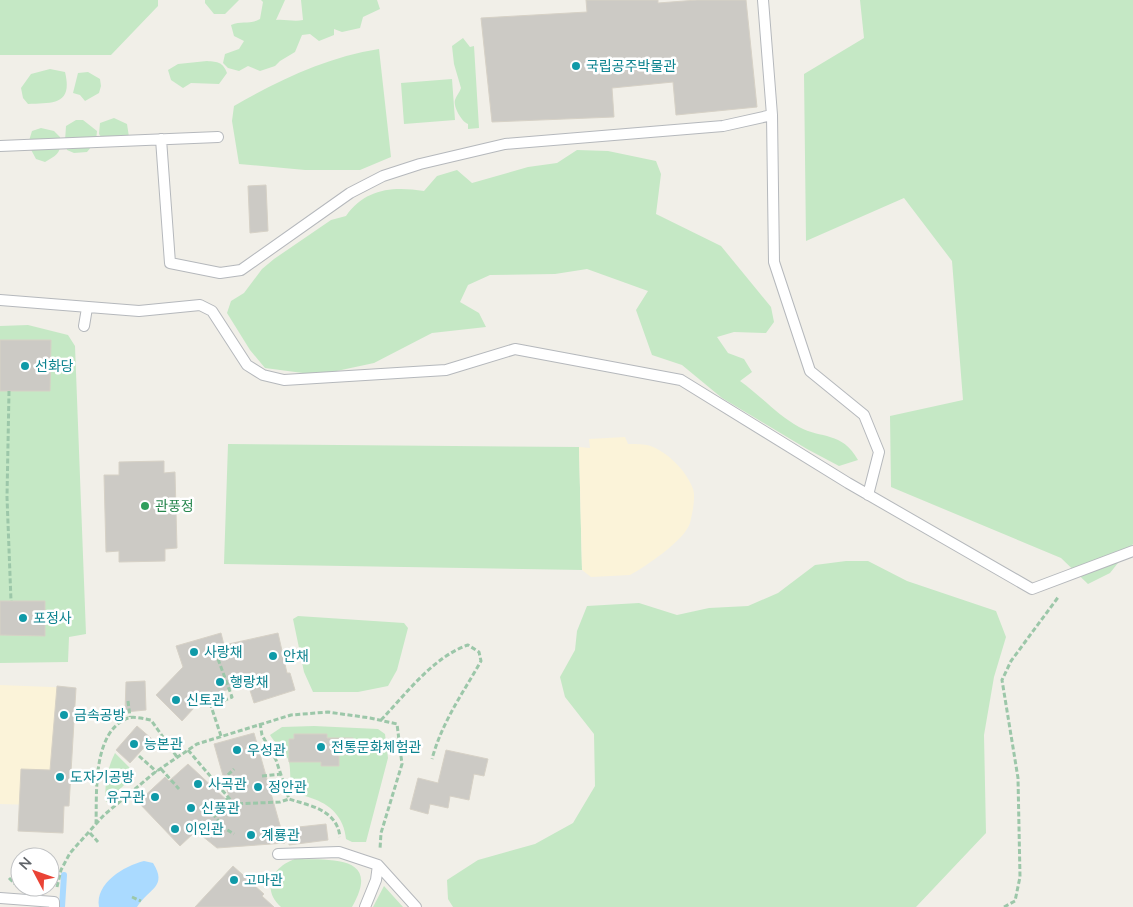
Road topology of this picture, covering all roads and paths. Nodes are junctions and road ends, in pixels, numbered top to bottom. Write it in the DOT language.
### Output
graph roads {
  1 [pos="763,0"];
  2 [pos="772,115"];
  3 [pos="218,136"];
  4 [pos="162,139"];
  5 [pos="0,146"];
  6 [pos="0,300"];
  7 [pos="87,308"];
  8 [pos="84,326"];
  9 [pos="9,391"];
  10 [pos="868,495"];
  11 [pos="0,497"];
  12 [pos="7,497"];
  13 [pos="1133,551"];
  14 [pos="1079,572"];
  15 [pos="11,601"];
  16 [pos="218,659"];
  17 [pos="128,701"];
  18 [pos="130,717"];
  19 [pos="380,720"];
  20 [pos="260,723"];
  21 [pos="220,736"];
  22 [pos="188,750"];
  23 [pos="139,756"];
  24 [pos="177,757"];
  25 [pos="432,759"];
  26 [pos="161,769"];
  27 [pos="234,769"];
  28 [pos="157,772"];
  29 [pos="281,774"];
  30 [pos="262,776"];
  31 [pos="218,785"];
  32 [pos="179,789"];
  33 [pos="229,798"];
  34 [pos="289,799"];
  35 [pos="96,825"];
  36 [pos="90,833"];
  37 [pos="234,834"];
  38 [pos="98,842"];
  39 [pos="339,852"];
  40 [pos="278,854"];
  41 [pos="378,865"];
  42 [pos="132,897"];
  43 [pos="0,898"];
  44 [pos="141,902"];
  45 [pos="54,905"];
  46 [pos="365,907"];
  47 [pos="416,907"];
  48 [pos="1004,907"];
  1 -- 2 [label="lane"];
  2 -- 4 [label="lane"];
  2 -- 10 [label="lane"];
  3 -- 4 [label="lane"];
  4 -- 5 [label="lane"];
  6 -- 7 [label="lane"];
  7 -- 8 [label="lane"];
  7 -- 10 [label="lane"];
  9 -- 12 [label="path"];
  10 -- 14 [label="lane"];
  11 -- 12 [label="path"];
  12 -- 15 [label="path"];
  13 -- 14 [label="lane"];
  14 -- 48 [label="path"];
  16 -- 21 [label="path"];
  17 -- 18 [label="path"];
  18 -- 24 [label="path"];
  18 -- 35 [label="path"];
  19 -- 20 [label="path"];
  19 -- 25 [label="path"];
  19 -- 41 [label="path"];
  20 -- 21 [label="path"];
  20 -- 29 [label="path"];
  21 -- 22 [label="path"];
  22 -- 24 [label="path"];
  22 -- 31 [label="path"];
  23 -- 28 [label="path"];
  24 -- 26 [label="path"];
  26 -- 28 [label="path"];
  26 -- 32 [label="path"];
  27 -- 31 [label="path"];
  28 -- 35 [label="path"];
  29 -- 30 [label="path"];
  29 -- 34 [label="path"];
  31 -- 33 [label="path"];
  33 -- 34 [label="path"];
  33 -- 37 [label="path"];
  34 -- 39 [label="path"];
  35 -- 36 [label="path"];
  36 -- 38 [label="path"];
  36 -- 45 [label="path"];
  39 -- 40 [label="lane"];
  39 -- 41 [label="lane"];
  41 -- 46 [label="lane"];
  41 -- 47 [label="lane"];
  42 -- 44 [label="path"];
  43 -- 45 [label="lane"];
}
